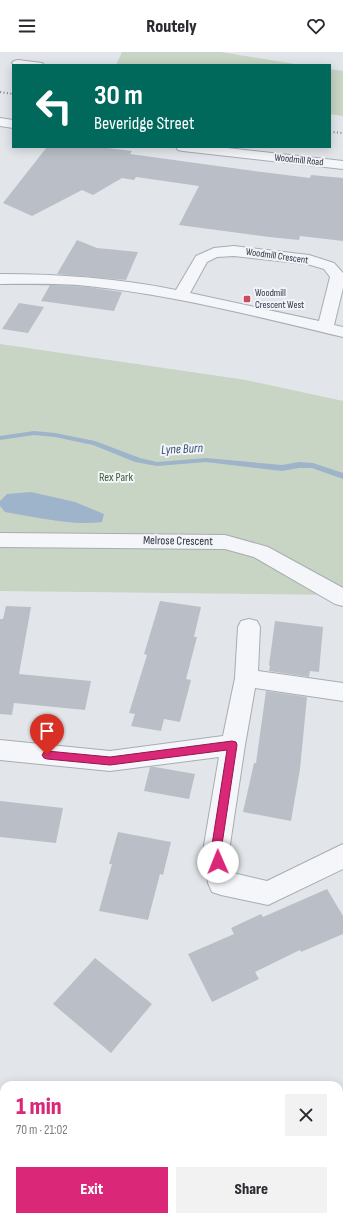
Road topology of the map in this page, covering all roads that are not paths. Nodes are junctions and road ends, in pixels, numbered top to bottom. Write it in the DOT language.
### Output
graph roads {
  1 [pos="18,63"];
  2 [pos="41,63"];
  3 [pos="0,122"];
  4 [pos="12,124"];
  5 [pos="192,148"];
  6 [pos="343,165"];
  7 [pos="0,279"];
  8 [pos="181,295"];
  9 [pos="325,328"];
  10 [pos="343,332"];
  11 [pos="0,540"];
  12 [pos="343,598"];
  13 [pos="249,627"];
  14 [pos="246,678"];
  15 [pos="343,692"];
  16 [pos="232,745"];
  17 [pos="0,750"];
  18 [pos="343,856"];
  1 -- 2 [label="street"];
  3 -- 4 [label="street"];
  5 -- 6 [label="street, Woodmill Road"];
  7 -- 8 [label="street"];
  8 -- 9 [label="street"];
  8 -- 9 [label="street, Woodmill Crescent"];
  9 -- 10 [label="street"];
  11 -- 12 [label="street, Melrose Crescent"];
  13 -- 14 [label="street"];
  14 -- 15 [label="street"];
  14 -- 16 [label="street"];
  16 -- 17 [label="street"];
  16 -- 18 [label="street"];
}
